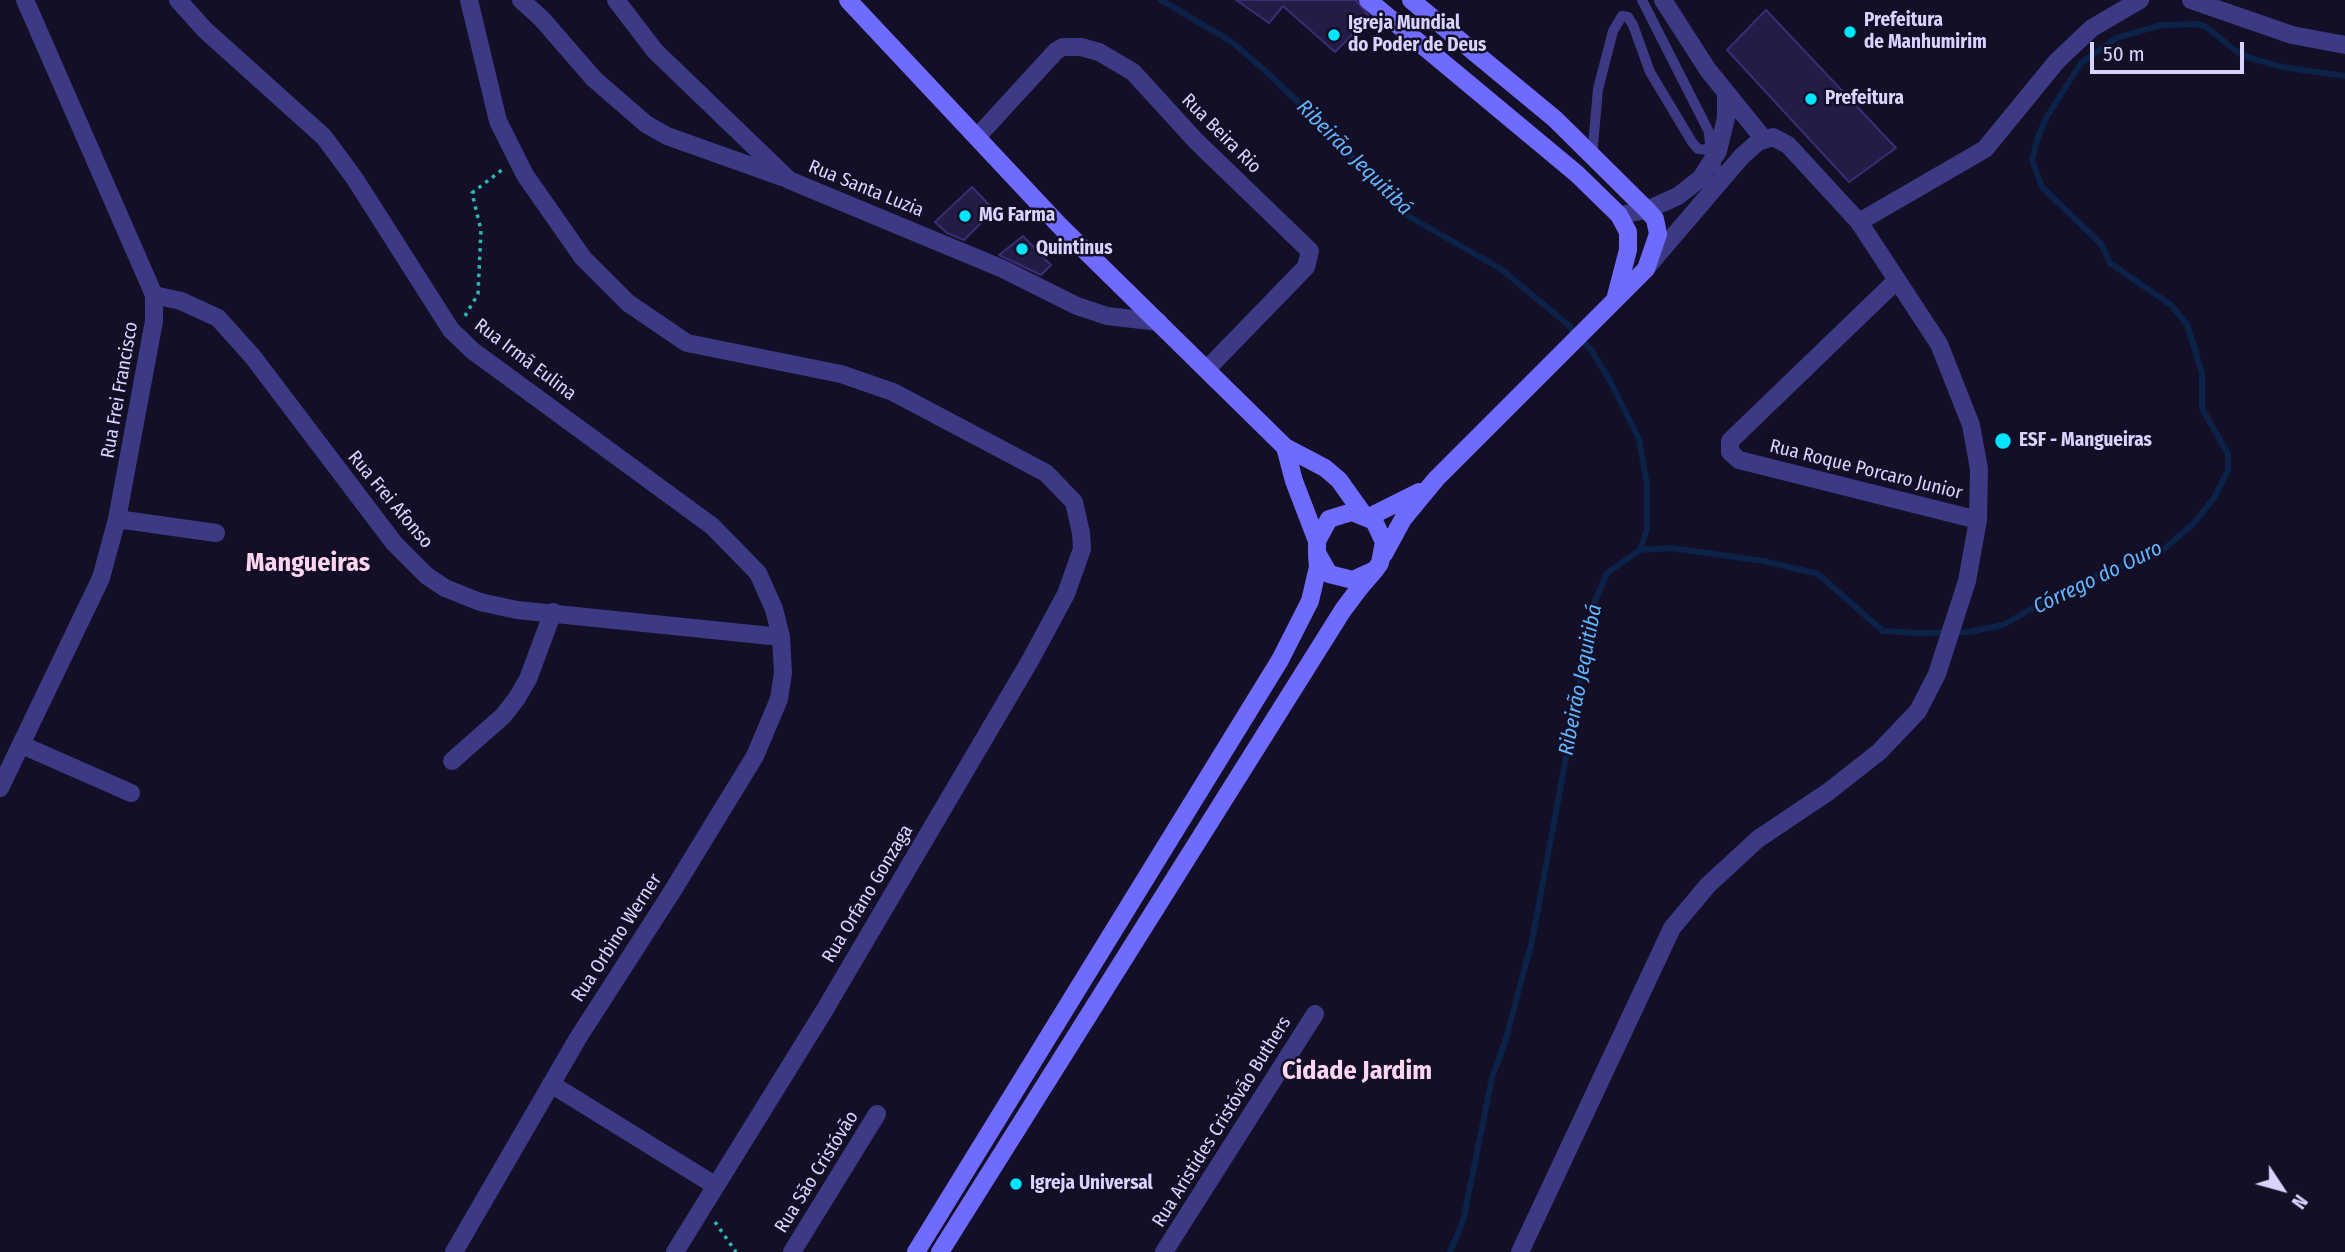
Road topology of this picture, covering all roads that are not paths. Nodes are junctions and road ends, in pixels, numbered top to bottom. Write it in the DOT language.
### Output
graph roads {
  1 [pos="25,0"];
  2 [pos="178,0"];
  3 [pos="469,0"];
  4 [pos="521,0"];
  5 [pos="616,0"];
  6 [pos="848,0"];
  7 [pos="1368,0"];
  8 [pos="1411,0"];
  9 [pos="1642,0"];
  10 [pos="1663,0"];
  11 [pos="2140,0"];
  12 [pos="2191,0"];
  13 [pos="1436,21"];
  14 [pos="1419,44"];
  15 [pos="2345,45"];
  16 [pos="1524,93"];
  17 [pos="1726,94"];
  18 [pos="1506,116"];
  19 [pos="978,136"];
  20 [pos="1763,138"];
  21 [pos="1592,157"];
  22 [pos="1711,157"];
  23 [pos="1723,179"];
  24 [pos="789,180"];
  25 [pos="1647,209"];
  26 [pos="1619,215"];
  27 [pos="1859,222"];
  28 [pos="1646,269"];
  29 [pos="1896,280"];
  30 [pos="154,295"];
  31 [pos="1607,309"];
  32 [pos="1159,322"];
  33 [pos="1207,369"];
  34 [pos="1286,447"];
  35 [pos="1436,479"];
  36 [pos="1366,516"];
  37 [pos="117,519"];
  38 [pos="1978,520"];
  39 [pos="216,533"];
  40 [pos="1317,547"];
  41 [pos="1379,562"];
  42 [pos="553,612"];
  43 [pos="781,637"];
  44 [pos="22,745"];
  45 [pos="452,761"];
  46 [pos="0,788"];
  47 [pos="131,793"];
  48 [pos="1315,1014"];
  49 [pos="551,1084"];
  50 [pos="877,1114"];
  51 [pos="716,1186"];
  52 [pos="454,1252"];
  53 [pos="676,1252"];
  54 [pos="792,1252"];
  55 [pos="916,1252"];
  56 [pos="940,1252"];
  57 [pos="1164,1252"];
  58 [pos="1520,1252"];
  1 -- 30 [label="street, Rua Frei Francisco"];
  2 -- 43 [label="street, Rua Irmã Eulina"];
  3 -- 51 [label="street, Rua Orfano Gonzaga"];
  4 -- 24 [label="street"];
  5 -- 24 [label="street, Rua Santa Luzia"];
  6 -- 19 [label="street"];
  7 -- 14 [label="street"];
  8 -- 13 [label="street"];
  9 -- 22 [label="lane"];
  10 -- 17 [label="street"];
  11 -- 27 [label="street"];
  12 -- 15 [label="street"];
  13 -- 14 [label="street"];
  13 -- 16 [label="street"];
  14 -- 18 [label="street"];
  16 -- 18 [label="street"];
  16 -- 21 [label="street"];
  17 -- 20 [label="street"];
  17 -- 22 [label="street"];
  18 -- 26 [label="street"];
  19 -- 32 [label="street"];
  19 -- 33 [label="street, Rua Beira Rio"];
  20 -- 23 [label="street"];
  20 -- 27 [label="street, Rua Roque Porcaro Junior"];
  21 -- 22 [label="lane"];
  21 -- 25 [label="street"];
  22 -- 23 [label="lane"];
  22 -- 25 [label="street"];
  23 -- 28 [label="street"];
  24 -- 32 [label="street, Rua Santa Luzia"];
  25 -- 26 [label="street"];
  25 -- 28 [label="street"];
  26 -- 31 [label="street"];
  27 -- 29 [label="street, Rua Roque Porcaro Junior"];
  28 -- 31 [label="street"];
  29 -- 38 [label="street, Rua Roque Porcaro Junior"];
  29 -- 38 [label="street, Rua Roque Porcaro Junior"];
  30 -- 37 [label="street, Rua Frei Francisco"];
  30 -- 42 [label="street, Rua Frei Afonso"];
  31 -- 35 [label="street"];
  32 -- 33 [label="street"];
  33 -- 34 [label="street"];
  34 -- 36 [label="street"];
  34 -- 40 [label="street"];
  35 -- 36 [label="street"];
  35 -- 41 [label="street"];
  36 -- 40 [label="street"];
  36 -- 41 [label="street"];
  37 -- 39 [label="street"];
  37 -- 44 [label="street, Rua Frei Francisco"];
  38 -- 58 [label="street"];
  40 -- 41 [label="street"];
  40 -- 55 [label="street"];
  41 -- 56 [label="street"];
  42 -- 43 [label="street, Rua Frei Afonso"];
  42 -- 45 [label="street"];
  43 -- 49 [label="street, Rua Orbino Werner"];
  44 -- 46 [label="street, Rua Frei Francisco"];
  44 -- 47 [label="street"];
  48 -- 57 [label="street, Rua Aristides Cristóvão Buthers"];
  49 -- 51 [label="street"];
  49 -- 52 [label="street, Rua Orbino Werner"];
  50 -- 54 [label="street, Rua São Cristóvão"];
  51 -- 53 [label="street, Rua Orfano Gonzaga"];
}
